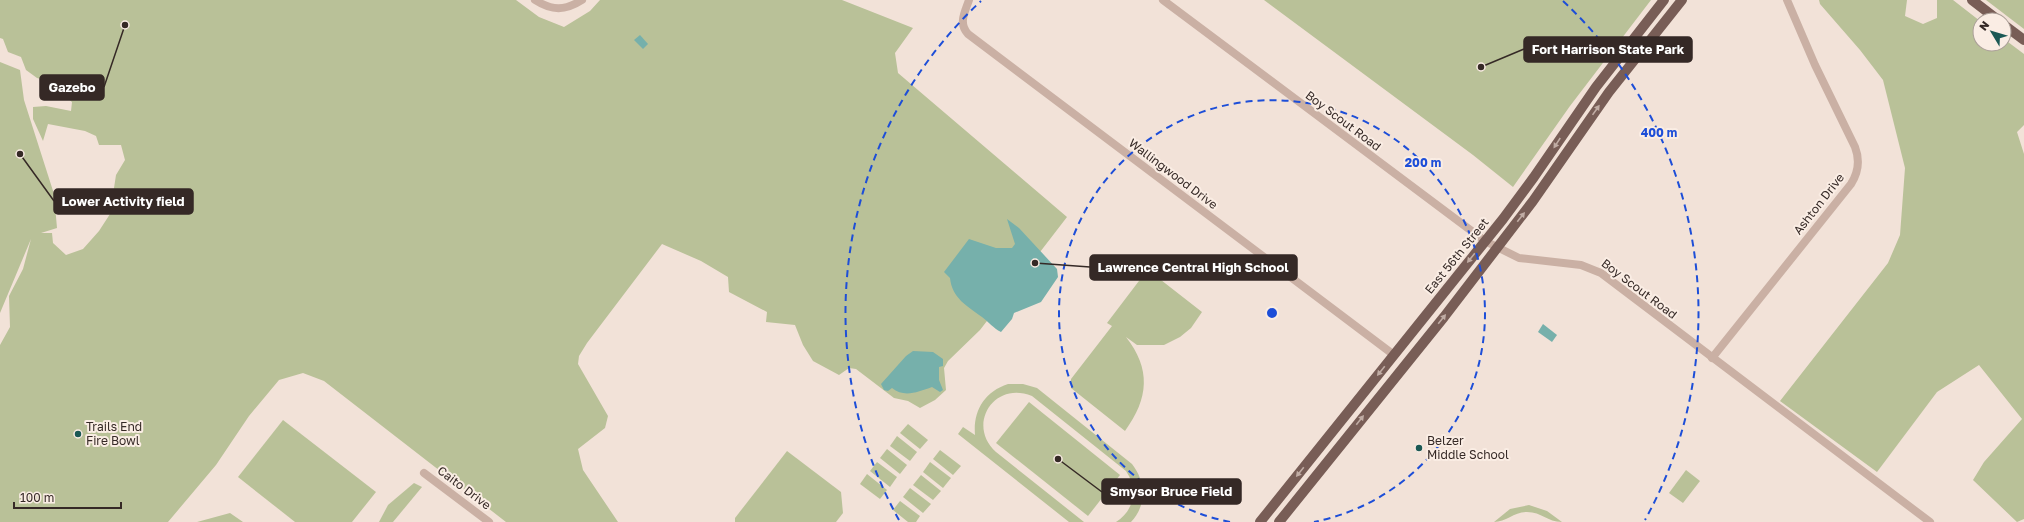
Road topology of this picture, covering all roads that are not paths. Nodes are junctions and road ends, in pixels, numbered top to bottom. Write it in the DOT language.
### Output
graph roads {
  1 [pos="535,0"];
  2 [pos="582,0"];
  3 [pos="969,0"];
  4 [pos="1162,0"];
  5 [pos="1664,0"];
  6 [pos="1682,0"];
  7 [pos="1788,0"];
  8 [pos="1979,2"];
  9 [pos="1990,12"];
  10 [pos="2012,31"];
  11 [pos="2024,40"];
  12 [pos="1485,241"];
  13 [pos="1496,248"];
  14 [pos="1394,355"];
  15 [pos="1712,358"];
  16 [pos="1324,442"];
  17 [pos="1336,451"];
  18 [pos="424,473"];
  19 [pos="489,522"];
  20 [pos="1260,522"];
  21 [pos="1279,522"];
  22 [pos="1930,522"];
  1 -- 2 [label="street"];
  3 -- 14 [label="street, Wallingwood Drive"];
  4 -- 12 [label="street, Boy Scout Road"];
  5 -- 12 [label="main road, East 56th Street, one-way"];
  13 -- 6 [label="main road, one-way"];
  7 -- 15 [label="street, Ashton Drive"];
  8 -- 9 [label="main road"];
  10 -- 11 [label="main road"];
  12 -- 13 [label="street, Boy Scout Road"];
  12 -- 14 [label="main road, East 56th Street, one-way"];
  13 -- 15 [label="street, Boy Scout Road"];
  17 -- 13 [label="main road, one-way"];
  14 -- 16 [label="main road, East 56th Street, one-way"];
  15 -- 22 [label="street, Boy Scout Road"];
  16 -- 17 [label="street"];
  16 -- 20 [label="main road, East 56th Street, one-way"];
  17 -- 21 [label="main road"];
  18 -- 19 [label="street, Caito Drive"];
}
